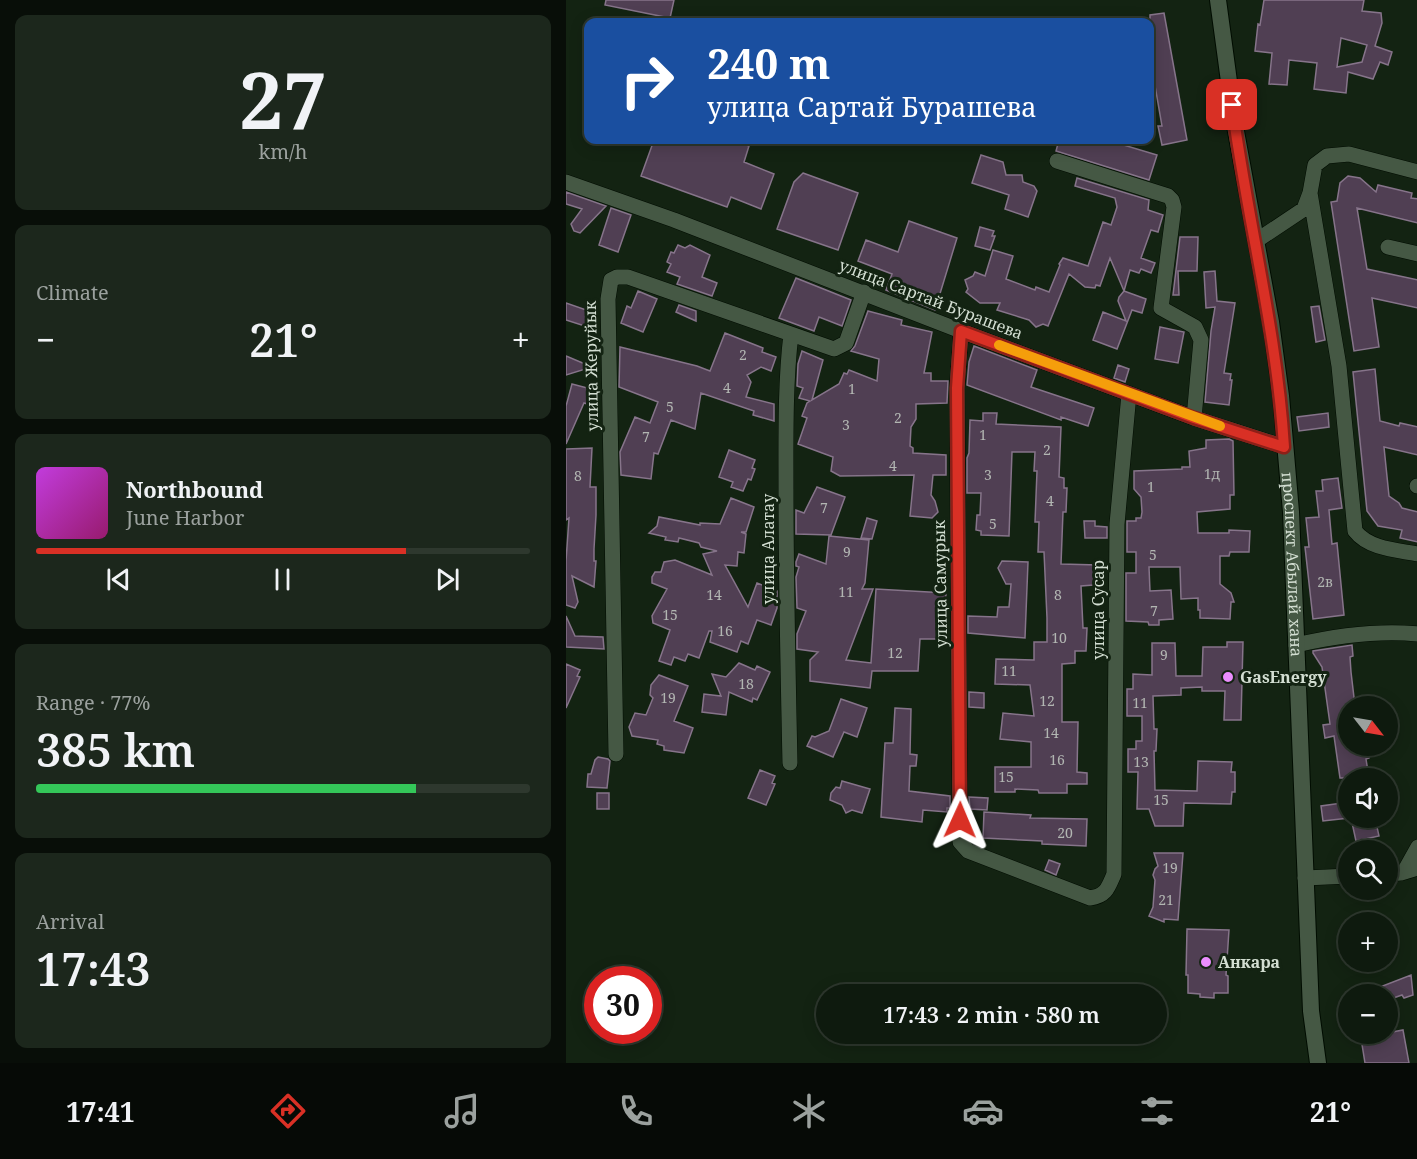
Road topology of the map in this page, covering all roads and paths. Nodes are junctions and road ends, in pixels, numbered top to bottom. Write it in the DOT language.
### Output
graph roads {
  1 [pos="1218,0"];
  2 [pos="1057,161"];
  3 [pos="1418,172"];
  4 [pos="566,183"];
  5 [pos="1310,193"];
  6 [pos="1256,241"];
  7 [pos="1388,247"];
  8 [pos="1418,254"];
  9 [pos="864,292"];
  10 [pos="961,331"];
  11 [pos="791,334"];
  12 [pos="1129,394"];
  13 [pos="1194,418"];
  14 [pos="1284,447"];
  15 [pos="1418,554"];
  16 [pos="1418,634"];
  17 [pos="1296,645"];
  18 [pos="616,754"];
  19 [pos="790,763"];
  20 [pos="960,837"];
  21 [pos="1418,848"];
  22 [pos="1411,870"];
  23 [pos="1338,876"];
  24 [pos="1305,878"];
  25 [pos="1318,1063"];
  1 -- 6 [label="main road, проспект Абылай хана"];
  2 -- 13 [label="street"];
  3 -- 5 [label="street"];
  4 -- 9 [label="street, улица Сартай Бурашева"];
  5 -- 6 [label="street"];
  5 -- 15 [label="street"];
  6 -- 14 [label="main road, проспект Абылай хана"];
  7 -- 8 [label="street"];
  9 -- 10 [label="street, улица Сартай Бурашева"];
  9 -- 11 [label="street, улица Жеруйык"];
  10 -- 12 [label="street, улица Сартай Бурашева"];
  10 -- 20 [label="street, улица Самурык"];
  11 -- 18 [label="street, улица Жеруйык"];
  11 -- 19 [label="street, улица Алатау"];
  12 -- 13 [label="street, улица Сартай Бурашева"];
  12 -- 20 [label="street, улица Сусар"];
  13 -- 14 [label="street, улица Сартай Бурашева"];
  14 -- 17 [label="main road, проспект Абылай хана"];
  16 -- 17 [label="street"];
  17 -- 24 [label="main road, проспект Абылай хана"];
  21 -- 22 [label="street"];
  23 -- 24 [label="street"];
  24 -- 25 [label="main road, проспект Абылай хана"];
}
